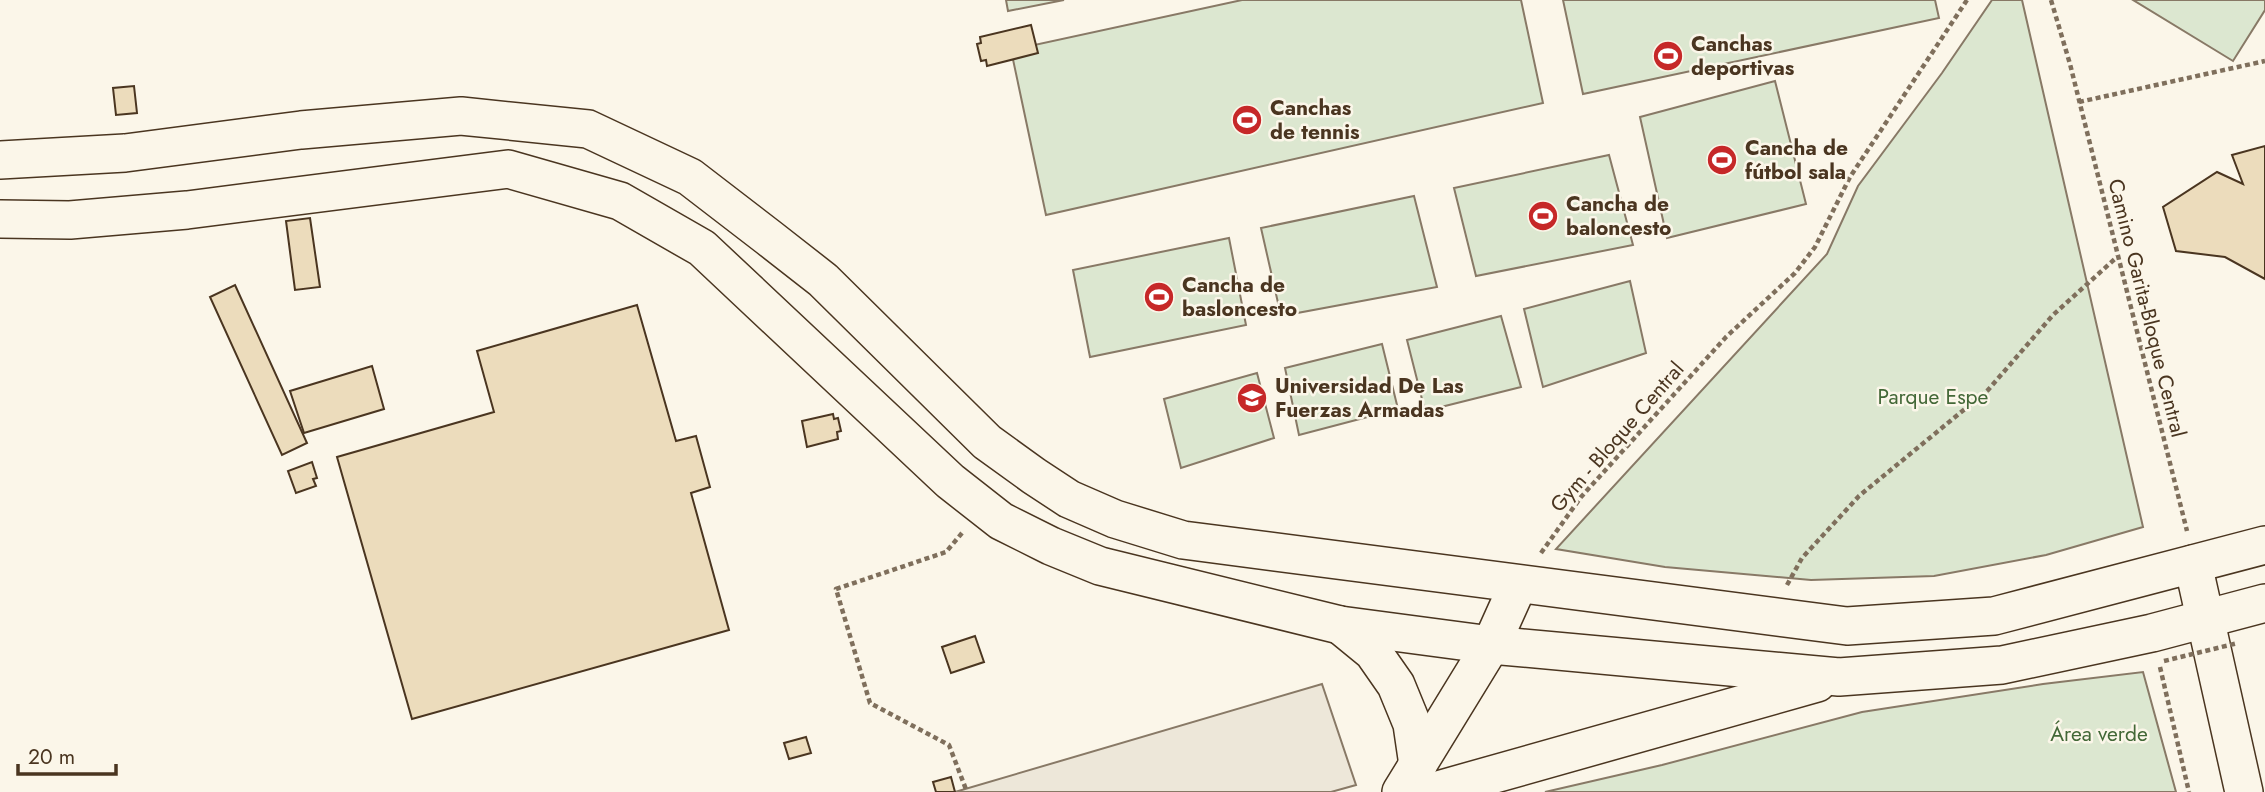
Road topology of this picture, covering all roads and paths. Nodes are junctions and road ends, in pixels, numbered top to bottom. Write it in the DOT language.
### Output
graph roads {
  1 [pos="1968,0"];
  2 [pos="2052,0"];
  3 [pos="2265,61"];
  4 [pos="2079,102"];
  5 [pos="3,161"];
  6 [pos="0,200"];
  7 [pos="0,219"];
  8 [pos="2117,257"];
  9 [pos="984,507"];
  10 [pos="2265,545"];
  11 [pos="2190,549"];
  12 [pos="1528,571"];
  13 [pos="1798,590"];
  14 [pos="2265,603"];
  15 [pos="2205,619"];
  16 [pos="1340,625"];
  17 [pos="2238,643"];
  18 [pos="1491,645"];
  19 [pos="1839,677"];
  20 [pos="1416,783"];
  21 [pos="967,792"];
  22 [pos="2189,792"];
  23 [pos="2244,792"];
  1 -- 12 [label="path, Gym - Bloque Central"];
  2 -- 4 [label="path, Camino Garita-Bloque Central"];
  3 -- 4 [label="path"];
  4 -- 8 [label="path, Camino Garita-Bloque Central"];
  5 -- 6 [label="lane"];
  5 -- 12 [label="lane"];
  7 -- 9 [label="lane"];
  8 -- 11 [label="path, Camino Garita-Bloque Central"];
  8 -- 13 [label="path"];
  9 -- 16 [label="lane"];
  9 -- 21 [label="path"];
  10 -- 11 [label="lane"];
  11 -- 12 [label="lane"];
  11 -- 15 [label="lane"];
  12 -- 18 [label="lane"];
  14 -- 15 [label="lane"];
  15 -- 19 [label="lane"];
  15 -- 23 [label="lane"];
  16 -- 18 [label="lane"];
  16 -- 20 [label="lane"];
  17 -- 22 [label="path, bridge"];
  18 -- 19 [label="lane"];
  18 -- 20 [label="lane"];
  19 -- 20 [label="lane"];
}
